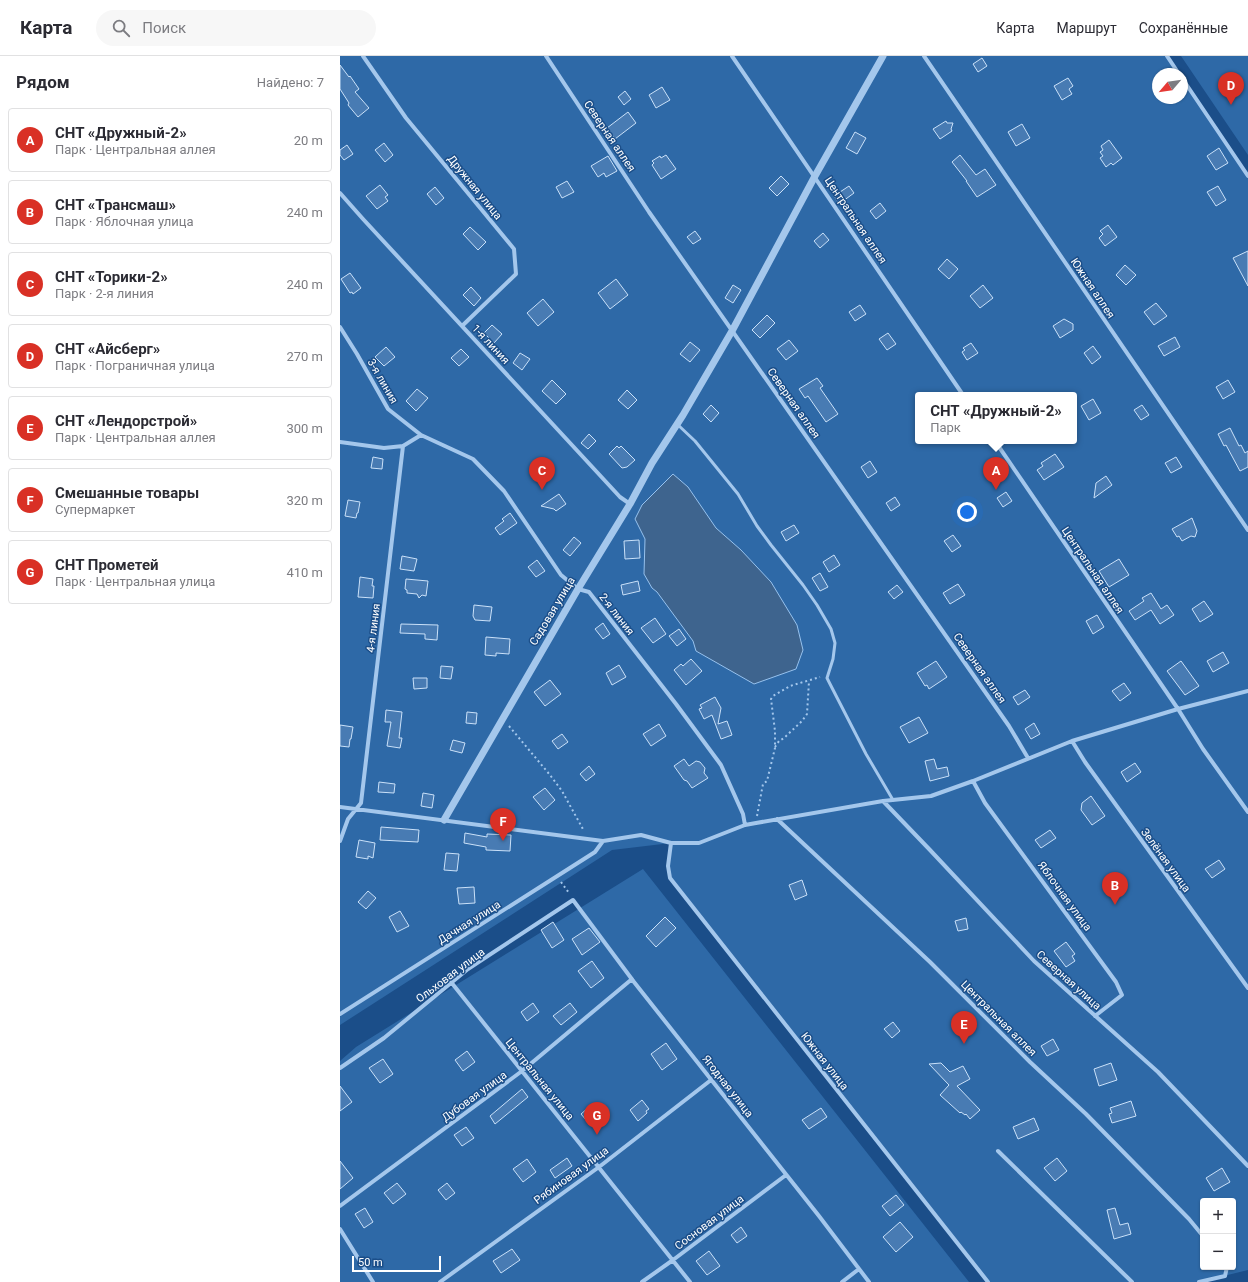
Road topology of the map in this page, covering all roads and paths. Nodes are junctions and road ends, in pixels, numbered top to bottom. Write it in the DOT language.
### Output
graph roads {
  1 [pos="363,56"];
  2 [pos="546,56"];
  3 [pos="732,56"];
  4 [pos="883,56"];
  5 [pos="924,56"];
  6 [pos="1167,56"];
  7 [pos="1175,68"];
  8 [pos="1188,87"];
  9 [pos="815,176"];
  10 [pos="1248,176"];
  11 [pos="340,193"];
  12 [pos="462,326"];
  13 [pos="340,327"];
  14 [pos="732,331"];
  15 [pos="961,392"];
  16 [pos="677,423"];
  17 [pos="421,435"];
  18 [pos="340,442"];
  19 [pos="997,444"];
  20 [pos="403,446"];
  21 [pos="630,504"];
  22 [pos="1248,530"];
  23 [pos="578,589"];
  24 [pos="827,678"];
  25 [pos="809,680"];
  26 [pos="1248,692"];
  27 [pos="1178,709"];
  28 [pos="502,718"];
  29 [pos="1072,740"];
  30 [pos="775,748"];
  31 [pos="1028,758"];
  32 [pos="973,781"];
  33 [pos="893,800"];
  34 [pos="883,801"];
  35 [pos="340,807"];
  36 [pos="355,809"];
  37 [pos="1248,812"];
  38 [pos="777,819"];
  39 [pos="444,820"];
  40 [pos="756,823"];
  41 [pos="745,825"];
  42 [pos="588,839"];
  43 [pos="340,841"];
  44 [pos="603,841"];
  45 [pos="671,843"];
  46 [pos="573,900"];
  47 [pos="632,979"];
  48 [pos="451,982"];
  49 [pos="1248,988"];
  50 [pos="340,1014"];
  51 [pos="1095,1016"];
  52 [pos="340,1068"];
  53 [pos="522,1071"];
  54 [pos="711,1080"];
  55 [pos="998,1151"];
  56 [pos="1248,1166"];
  57 [pos="599,1167"];
  58 [pos="786,1175"];
  59 [pos="340,1206"];
  60 [pos="340,1229"];
  61 [pos="1201,1234"];
  62 [pos="673,1260"];
  63 [pos="859,1269"];
  64 [pos="1226,1270"];
  65 [pos="373,1282"];
  66 [pos="440,1282"];
  67 [pos="642,1282"];
  68 [pos="690,1282"];
  69 [pos="842,1282"];
  70 [pos="868,1282"];
  71 [pos="988,1282"];
  72 [pos="1132,1282"];
  73 [pos="1199,1282"];
  1 -- 12 [label="street, Дружная улица"];
  2 -- 14 [label="street, Северная аллея"];
  3 -- 9 [label="street, Центральная аллея"];
  4 -- 9 [label="street, Садовая улица"];
  5 -- 22 [label="street, Южная аллея"];
  6 -- 7 [label="street"];
  8 -- 10 [label="street"];
  9 -- 14 [label="street, Садовая улица"];
  9 -- 15 [label="street, Центральная аллея"];
  11 -- 12 [label="street, 1-я линия"];
  12 -- 21 [label="street, 1-я линия"];
  13 -- 17 [label="street, 3-я линия"];
  14 -- 16 [label="street, Садовая улица"];
  14 -- 31 [label="street, Северная аллея"];
  16 -- 21 [label="street, Садовая улица"];
  16 -- 24 [label="lane"];
  17 -- 20 [label="street"];
  17 -- 23 [label="street, 2-я линия"];
  18 -- 20 [label="street"];
  19 -- 27 [label="street, Центральная аллея"];
  20 -- 36 [label="street, 4-я линия"];
  21 -- 23 [label="street, Садовая улица"];
  23 -- 28 [label="street, Садовая улица"];
  23 -- 41 [label="street, 2-я линия"];
  24 -- 25 [label="path"];
  24 -- 33 [label="lane"];
  25 -- 30 [label="path"];
  25 -- 30 [label="path"];
  26 -- 27 [label="street"];
  27 -- 29 [label="street"];
  27 -- 37 [label="street, Центральная аллея"];
  28 -- 39 [label="street, Садовая улица"];
  28 -- 42 [label="path"];
  29 -- 31 [label="street"];
  29 -- 49 [label="street, Зелёная улица"];
  30 -- 40 [label="path"];
  31 -- 32 [label="street"];
  32 -- 33 [label="street"];
  32 -- 51 [label="street, Яблочная улица"];
  33 -- 34 [label="street"];
  34 -- 38 [label="street"];
  34 -- 51 [label="street, Северная улица"];
  35 -- 36 [label="street"];
  36 -- 39 [label="street"];
  36 -- 43 [label="street, 4-я линия"];
  38 -- 40 [label="street"];
  38 -- 61 [label="street, Центральная аллея"];
  39 -- 42 [label="street"];
  40 -- 41 [label="street"];
  41 -- 45 [label="street"];
  42 -- 44 [label="street"];
  44 -- 45 [label="street"];
  44 -- 50 [label="street, Дачная улица"];
  45 -- 71 [label="street, Южная улица"];
  46 -- 47 [label="street, Ягодная улица"];
  46 -- 48 [label="street, Ольховая улица"];
  47 -- 53 [label="street, Дубовая улица"];
  47 -- 54 [label="street, Ягодная улица"];
  48 -- 52 [label="street, Ольховая улица"];
  48 -- 53 [label="street, Центральная улица"];
  51 -- 56 [label="street, Северная улица"];
  53 -- 57 [label="street, Центральная улица"];
  53 -- 59 [label="street, Дубовая улица"];
  54 -- 57 [label="street, Рябиновая улица"];
  54 -- 58 [label="street, Ягодная улица"];
  55 -- 72 [label="street"];
  57 -- 62 [label="street, Центральная улица"];
  57 -- 66 [label="street, Рябиновая улица"];
  58 -- 62 [label="street, Сосновая улица"];
  58 -- 63 [label="street, Ягодная улица"];
  60 -- 65 [label="street"];
  62 -- 67 [label="street, Сосновая улица"];
  62 -- 68 [label="street, Центральная улица"];
  63 -- 69 [label="street"];
  63 -- 70 [label="street, Ягодная улица"];
  64 -- 73 [label="street"];
}
